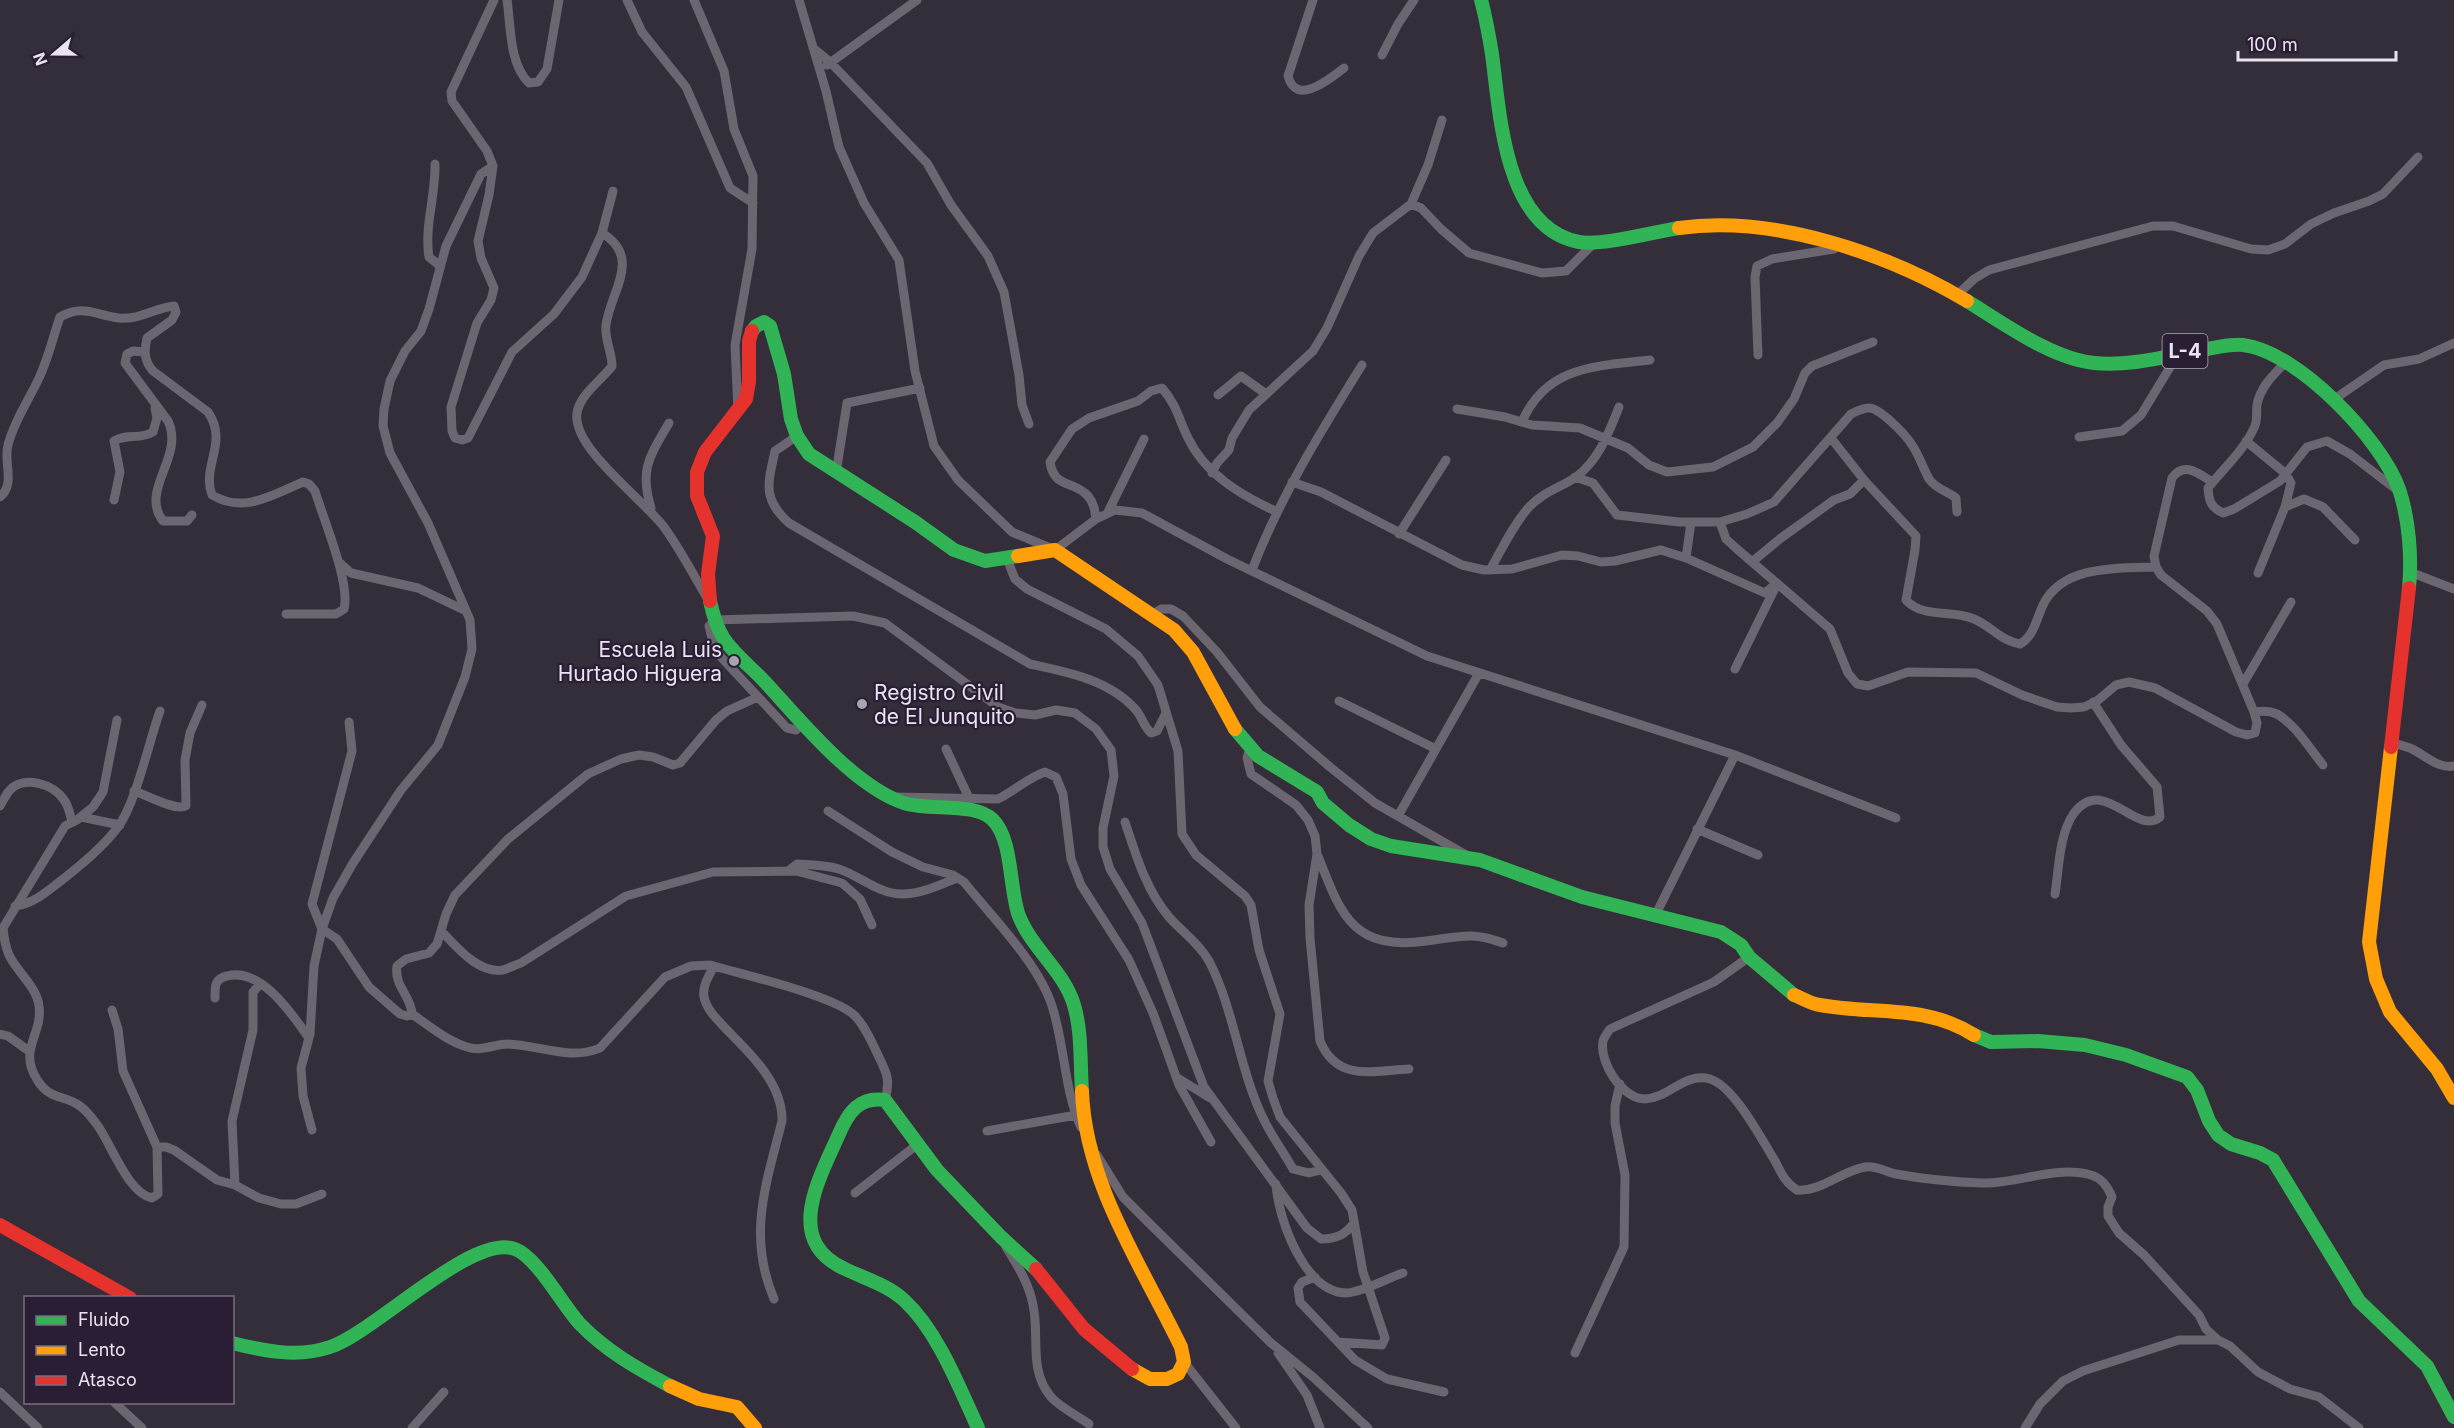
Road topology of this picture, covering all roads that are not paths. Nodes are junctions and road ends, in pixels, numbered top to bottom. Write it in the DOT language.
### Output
graph roads {
  1 [pos="494,0"];
  2 [pos="507,0"];
  3 [pos="559,0"];
  4 [pos="627,0"];
  5 [pos="694,0"];
  6 [pos="799,0"];
  7 [pos="1313,0"];
  8 [pos="1414,0"];
  9 [pos="1481,0"];
  10 [pos="912,2"];
  11 [pos="813,48"];
  12 [pos="1382,55"];
  13 [pos="830,62"];
  14 [pos="1344,68"];
  15 [pos="820,70"];
  16 [pos="1442,120"];
  17 [pos="2418,157"];
  18 [pos="435,164"];
  19 [pos="494,166"];
  20 [pos="613,191"];
  21 [pos="753,203"];
  22 [pos="1411,204"];
  23 [pos="602,233"];
  24 [pos="1595,242"];
  25 [pos="1843,248"];
  26 [pos="441,266"];
  27 [pos="1956,296"];
  28 [pos="1873,342"];
  29 [pos="2454,343"];
  30 [pos="144,352"];
  31 [pos="2179,352"];
  32 [pos="1758,355"];
  33 [pos="1650,360"];
  34 [pos="2286,362"];
  35 [pos="1362,365"];
  36 [pos="920,388"];
  37 [pos="1266,394"];
  38 [pos="1218,395"];
  39 [pos="2332,400"];
  40 [pos="155,406"];
  41 [pos="1619,407"];
  42 [pos="1457,410"];
  43 [pos="738,412"];
  44 [pos="1522,422"];
  45 [pos="669,423"];
  46 [pos="1029,424"];
  47 [pos="797,436"];
  48 [pos="1831,438"];
  49 [pos="2079,438"];
  50 [pos="1144,439"];
  51 [pos="1607,439"];
  52 [pos="2246,441"];
  53 [pos="1446,460"];
  54 [pos="836,473"];
  55 [pos="1212,473"];
  56 [pos="2286,474"];
  57 [pos="1575,477"];
  58 [pos="1864,480"];
  59 [pos="1292,482"];
  60 [pos="2212,482"];
  61 [pos="2399,492"];
  62 [pos="0,497"];
  63 [pos="114,500"];
  64 [pos="2284,507"];
  65 [pos="1277,512"];
  66 [pos="1957,512"];
  67 [pos="652,513"];
  68 [pos="1107,514"];
  69 [pos="192,515"];
  70 [pos="1096,519"];
  71 [pos="1691,522"];
  72 [pos="1720,522"];
  73 [pos="1399,534"];
  74 [pos="2355,540"];
  75 [pos="1055,550"];
  76 [pos="1686,558"];
  77 [pos="1007,559"];
  78 [pos="1752,562"];
  79 [pos="340,563"];
  80 [pos="2156,567"];
  81 [pos="1252,570"];
  82 [pos="1490,570"];
  83 [pos="2409,572"];
  84 [pos="2258,573"];
  85 [pos="1777,583"];
  86 [pos="2454,589"];
  87 [pos="710,602"];
  88 [pos="2290,602"];
  89 [pos="466,611"];
  90 [pos="286,614"];
  91 [pos="1153,614"];
  92 [pos="716,620"];
  93 [pos="1735,669"];
  94 [pos="1479,673"];
  95 [pos="2243,684"];
  96 [pos="758,697"];
  97 [pos="1339,701"];
  98 [pos="2093,702"];
  99 [pos="202,705"];
  100 [pos="160,711"];
  101 [pos="2254,712"];
  102 [pos="1166,713"];
  103 [pos="117,720"];
  104 [pos="349,722"];
  105 [pos="804,722"];
  106 [pos="2391,743"];
  107 [pos="1250,748"];
  108 [pos="946,749"];
  109 [pos="1436,749"];
  110 [pos="1736,755"];
  111 [pos="2323,765"];
  112 [pos="2454,766"];
  113 [pos="134,791"];
  114 [pos="891,797"];
  115 [pos="969,798"];
  116 [pos="0,806"];
  117 [pos="828,811"];
  118 [pos="1398,816"];
  119 [pos="81,817"];
  120 [pos="1896,818"];
  121 [pos="72,822"];
  122 [pos="1125,822"];
  123 [pos="120,825"];
  124 [pos="1697,829"];
  125 [pos="1317,854"];
  126 [pos="1758,855"];
  127 [pos="1470,858"];
  128 [pos="788,871"];
  129 [pos="957,878"];
  130 [pos="2055,894"];
  131 [pos="15,906"];
  132 [pos="1656,914"];
  133 [pos="872,925"];
  134 [pos="322,929"];
  135 [pos="441,931"];
  136 [pos="1503,943"];
  137 [pos="1749,957"];
  138 [pos="714,966"];
  139 [pos="260,984"];
  140 [pos="215,998"];
  141 [pos="112,1010"];
  142 [pos="412,1014"];
  143 [pos="0,1034"];
  144 [pos="309,1038"];
  145 [pos="29,1051"];
  146 [pos="1409,1069"];
  147 [pos="1176,1077"];
  148 [pos="1620,1084"];
  149 [pos="2454,1098"];
  150 [pos="885,1100"];
  151 [pos="1214,1101"];
  152 [pos="1076,1115"];
  153 [pos="312,1130"];
  154 [pos="987,1131"];
  155 [pos="1088,1142"];
  156 [pos="1211,1142"];
  157 [pos="918,1144"];
  158 [pos="157,1147"];
  159 [pos="1321,1170"];
  160 [pos="1276,1184"];
  161 [pos="235,1185"];
  162 [pos="855,1193"];
  163 [pos="322,1194"];
  164 [pos="1354,1223"];
  165 [pos="0,1225"];
  166 [pos="1001,1237"];
  167 [pos="1402,1273"];
  168 [pos="1315,1277"];
  169 [pos="1368,1286"];
  170 [pos="126,1296"];
  171 [pos="774,1299"];
  172 [pos="2218,1340"];
  173 [pos="1338,1342"];
  174 [pos="234,1343"];
  175 [pos="1272,1343"];
  176 [pos="1575,1353"];
  177 [pos="1184,1362"];
  178 [pos="0,1392"];
  179 [pos="444,1392"];
  180 [pos="1444,1392"];
  181 [pos="116,1404"];
  182 [pos="2454,1417"];
  183 [pos="1089,1424"];
  184 [pos="38,1428"];
  185 [pos="142,1428"];
  186 [pos="412,1428"];
  187 [pos="755,1428"];
  188 [pos="978,1428"];
  189 [pos="1236,1428"];
  190 [pos="1320,1428"];
  191 [pos="1368,1428"];
  192 [pos="2025,1428"];
  193 [pos="2359,1428"];
  1 -- 19 [label="street"];
  2 -- 3 [label="street"];
  4 -- 21 [label="street"];
  5 -- 21 [label="street"];
  6 -- 11 [label="street"];
  7 -- 14 [label="street"];
  8 -- 12 [label="street"];
  9 -- 24 [label="street, L-4"];
  10 -- 13 [label="street"];
  11 -- 13 [label="street"];
  11 -- 15 [label="street"];
  13 -- 15 [label="street"];
  13 -- 46 [label="street"];
  15 -- 36 [label="street"];
  16 -- 22 [label="street"];
  17 -- 27 [label="street"];
  18 -- 26 [label="street"];
  19 -- 23 [label="street"];
  19 -- 26 [label="street"];
  20 -- 23 [label="street"];
  21 -- 43 [label="street"];
  22 -- 24 [label="street"];
  22 -- 37 [label="street"];
  23 -- 67 [label="street"];
  24 -- 25 [label="street, L-4"];
  25 -- 27 [label="street, L-4"];
  25 -- 32 [label="street"];
  26 -- 89 [label="street"];
  27 -- 31 [label="street, L-4"];
  28 -- 51 [label="street"];
  29 -- 39 [label="street"];
  30 -- 40 [label="street"];
  30 -- 62 [label="street"];
  30 -- 79 [label="street"];
  31 -- 34 [label="street, L-4"];
  31 -- 49 [label="street"];
  33 -- 44 [label="street"];
  34 -- 39 [label="street, L-4"];
  34 -- 52 [label="street"];
  35 -- 59 [label="street"];
  36 -- 54 [label="street"];
  36 -- 75 [label="street"];
  37 -- 38 [label="street"];
  37 -- 55 [label="street"];
  39 -- 61 [label="street, L-4"];
  40 -- 63 [label="street"];
  40 -- 69 [label="street"];
  41 -- 51 [label="street"];
  42 -- 44 [label="street"];
  43 -- 47 [label="street"];
  43 -- 87 [label="street"];
  44 -- 51 [label="street"];
  45 -- 67 [label="street"];
  47 -- 54 [label="street"];
  47 -- 102 [label="street"];
  48 -- 58 [label="street"];
  48 -- 66 [label="street"];
  48 -- 72 [label="street"];
  50 -- 68 [label="street"];
  51 -- 57 [label="street"];
  52 -- 56 [label="street"];
  52 -- 60 [label="street"];
  53 -- 73 [label="street"];
  54 -- 77 [label="street"];
  55 -- 65 [label="street"];
  55 -- 70 [label="street"];
  56 -- 60 [label="street"];
  56 -- 61 [label="street"];
  56 -- 64 [label="street"];
  57 -- 71 [label="street"];
  57 -- 82 [label="street"];
  58 -- 78 [label="street"];
  58 -- 80 [label="street"];
  59 -- 65 [label="street"];
  59 -- 73 [label="street"];
  60 -- 80 [label="street"];
  61 -- 83 [label="street, L-4"];
  64 -- 74 [label="street"];
  64 -- 84 [label="street"];
  65 -- 81 [label="street"];
  67 -- 87 [label="street"];
  68 -- 70 [label="street"];
  68 -- 81 [label="street"];
  70 -- 75 [label="street"];
  71 -- 72 [label="street"];
  71 -- 76 [label="street"];
  72 -- 78 [label="street"];
  73 -- 82 [label="street"];
  75 -- 77 [label="street"];
  75 -- 91 [label="street"];
  76 -- 82 [label="street"];
  76 -- 85 [label="street"];
  77 -- 102 [label="street"];
  78 -- 85 [label="street"];
  79 -- 89 [label="street"];
  79 -- 90 [label="street"];
  80 -- 95 [label="street"];
  81 -- 94 [label="street"];
  83 -- 86 [label="street"];
  83 -- 106 [label="street, L-4"];
  85 -- 93 [label="street"];
  85 -- 98 [label="street"];
  87 -- 92 [label="street"];
  88 -- 95 [label="street"];
  89 -- 134 [label="street"];
  91 -- 107 [label="street"];
  91 -- 118 [label="street"];
  92 -- 96 [label="street"];
  92 -- 105 [label="street"];
  92 -- 151 [label="street"];
  94 -- 109 [label="street"];
  94 -- 110 [label="street"];
  95 -- 101 [label="street"];
  96 -- 105 [label="street"];
  96 -- 135 [label="street"];
  97 -- 109 [label="street"];
  98 -- 101 [label="street"];
  98 -- 130 [label="street"];
  99 -- 113 [label="street"];
  100 -- 113 [label="street"];
  101 -- 111 [label="street"];
  102 -- 159 [label="street"];
  103 -- 119 [label="street"];
  104 -- 134 [label="street"];
  105 -- 114 [label="street"];
  106 -- 112 [label="street"];
  106 -- 149 [label="street, L-4"];
  107 -- 125 [label="street"];
  107 -- 127 [label="street"];
  108 -- 115 [label="street"];
  109 -- 118 [label="street"];
  110 -- 120 [label="street"];
  110 -- 124 [label="street"];
  113 -- 123 [label="street"];
  114 -- 115 [label="street"];
  114 -- 155 [label="street"];
  115 -- 147 [label="street"];
  116 -- 121 [label="street"];
  117 -- 129 [label="street"];
  118 -- 127 [label="street"];
  119 -- 121 [label="street"];
  119 -- 123 [label="street"];
  121 -- 131 [label="street"];
  122 -- 159 [label="street"];
  123 -- 131 [label="street"];
  124 -- 126 [label="street"];
  124 -- 132 [label="street"];
  125 -- 136 [label="street"];
  125 -- 146 [label="street"];
  127 -- 132 [label="street"];
  128 -- 129 [label="street"];
  128 -- 133 [label="street"];
  128 -- 135 [label="street"];
  129 -- 152 [label="street"];
  131 -- 145 [label="street"];
  132 -- 137 [label="street"];
  134 -- 142 [label="street"];
  134 -- 144 [label="street"];
  135 -- 142 [label="street"];
  137 -- 148 [label="street"];
  137 -- 182 [label="street"];
  138 -- 142 [label="street"];
  138 -- 150 [label="street"];
  138 -- 171 [label="street"];
  139 -- 140 [label="street"];
  139 -- 144 [label="street"];
  139 -- 161 [label="street"];
  141 -- 158 [label="street"];
  143 -- 145 [label="street"];
  144 -- 153 [label="street"];
  145 -- 158 [label="street"];
  147 -- 151 [label="street"];
  147 -- 156 [label="street"];
  148 -- 172 [label="street"];
  148 -- 176 [label="street"];
  150 -- 157 [label="street"];
  150 -- 188 [label="street"];
  151 -- 160 [label="street"];
  152 -- 154 [label="street"];
  152 -- 155 [label="street"];
  155 -- 175 [label="street"];
  155 -- 177 [label="street"];
  157 -- 162 [label="street"];
  157 -- 166 [label="street"];
  158 -- 161 [label="street"];
  159 -- 164 [label="street"];
  160 -- 164 [label="street"];
  160 -- 168 [label="street"];
  161 -- 163 [label="street"];
  164 -- 169 [label="street"];
  165 -- 170 [label="street"];
  166 -- 177 [label="street"];
  166 -- 183 [label="street"];
  167 -- 169 [label="street"];
  168 -- 169 [label="street"];
  168 -- 173 [label="street"];
  169 -- 173 [label="street"];
  172 -- 192 [label="street"];
  172 -- 193 [label="street"];
  173 -- 180 [label="street"];
  174 -- 187 [label="street"];
  175 -- 190 [label="street"];
  175 -- 191 [label="street"];
  177 -- 189 [label="street"];
  178 -- 184 [label="street"];
  179 -- 186 [label="street"];
  181 -- 185 [label="street"];
}
